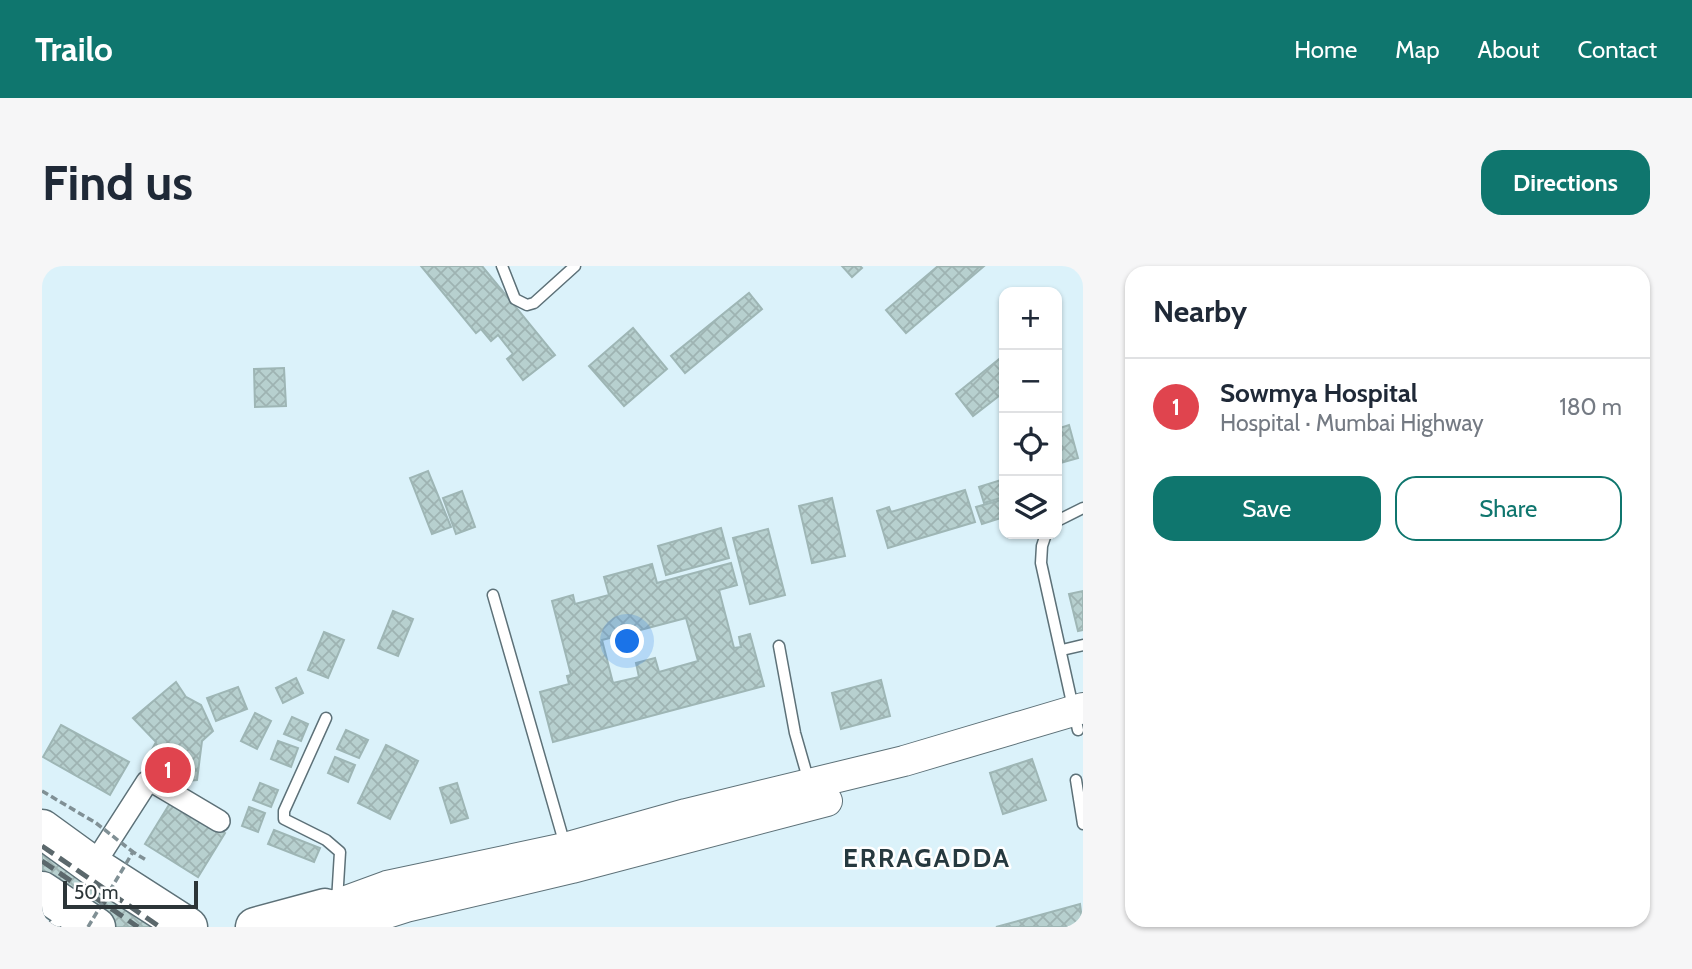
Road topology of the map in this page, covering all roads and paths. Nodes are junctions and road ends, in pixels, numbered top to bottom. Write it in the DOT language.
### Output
graph roads {
  1 [pos="502,266"];
  2 [pos="575,266"];
  3 [pos="1083,508"];
  4 [pos="1062,518"];
  5 [pos="1044,539"];
  6 [pos="493,596"];
  7 [pos="1083,645"];
  8 [pos="779,646"];
  9 [pos="1062,650"];
  10 [pos="326,718"];
  11 [pos="1080,719"];
  12 [pos="1076,780"];
  13 [pos="810,784"];
  14 [pos="42,791"];
  15 [pos="42,801"];
  16 [pos="45,811"];
  17 [pos="219,821"];
  18 [pos="1083,824"];
  19 [pos="133,852"];
  20 [pos="568,858"];
  21 [pos="146,860"];
  22 [pos="93,866"];
  23 [pos="63,913"];
  24 [pos="343,917"];
  25 [pos="188,927"];
  26 [pos="255,927"];
  27 [pos="279,927"];
  1 -- 2 [label="lane"];
  3 -- 4 [label="lane"];
  5 -- 9 [label="lane"];
  6 -- 20 [label="lane"];
  7 -- 9 [label="lane"];
  8 -- 13 [label="lane"];
  9 -- 11 [label="lane"];
  10 -- 24 [label="lane"];
  11 -- 13 [label="main road"];
  11 -- 20 [label="main road"];
  12 -- 18 [label="lane"];
  13 -- 20 [label="main road"];
  14 -- 16 [label="path"];
  15 -- 16 [label="path"];
  16 -- 19 [label="path, bridge"];
  16 -- 22 [label="highway"];
  17 -- 22 [label="street"];
  19 -- 21 [label="path, bridge"];
  19 -- 23 [label="path, bridge"];
  20 -- 24 [label="main road"];
  22 -- 25 [label="highway"];
  24 -- 26 [label="highway"];
  24 -- 27 [label="main road"];
}
